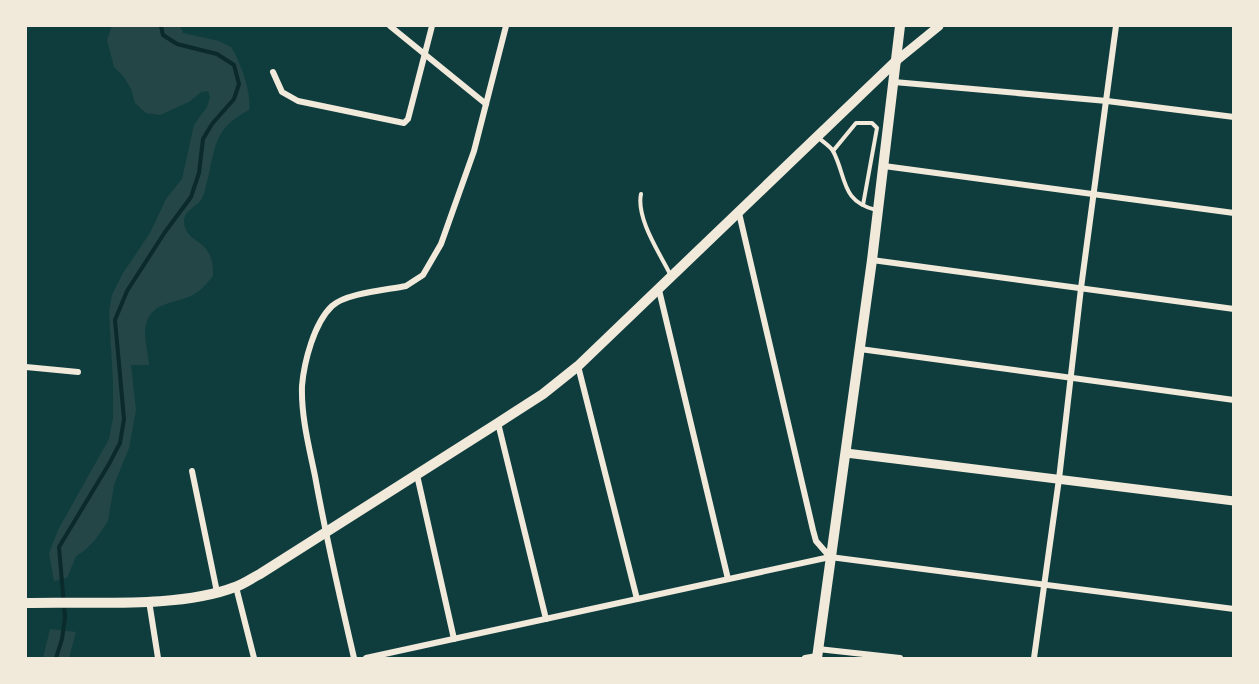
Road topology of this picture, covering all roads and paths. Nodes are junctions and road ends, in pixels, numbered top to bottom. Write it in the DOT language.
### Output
graph roads {
  1 [pos="390,26"];
  2 [pos="432,26"];
  3 [pos="506,26"];
  4 [pos="900,26"];
  5 [pos="939,26"];
  6 [pos="1116,26"];
  7 [pos="424,53"];
  8 [pos="896,61"];
  9 [pos="273,72"];
  10 [pos="894,82"];
  11 [pos="1107,101"];
  12 [pos="486,104"];
  13 [pos="1233,117"];
  14 [pos="818,137"];
  15 [pos="833,151"];
  16 [pos="884,166"];
  17 [pos="641,194"];
  18 [pos="1094,194"];
  19 [pos="863,205"];
  20 [pos="878,211"];
  21 [pos="739,213"];
  22 [pos="1233,213"];
  23 [pos="872,260"];
  24 [pos="671,278"];
  25 [pos="1081,288"];
  26 [pos="659,290"];
  27 [pos="1233,309"];
  28 [pos="860,349"];
  29 [pos="578,366"];
  30 [pos="26,367"];
  31 [pos="78,372"];
  32 [pos="1072,379"];
  33 [pos="1233,400"];
  34 [pos="498,423"];
  35 [pos="846,453"];
  36 [pos="192,471"];
  37 [pos="417,474"];
  38 [pos="1059,479"];
  39 [pos="1233,501"];
  40 [pos="326,532"];
  41 [pos="830,557"];
  42 [pos="728,579"];
  43 [pos="1044,584"];
  44 [pos="236,587"];
  45 [pos="217,592"];
  46 [pos="637,599"];
  47 [pos="149,601"];
  48 [pos="26,603"];
  49 [pos="1233,609"];
  50 [pos="546,619"];
  51 [pos="454,639"];
  52 [pos="817,655"];
  53 [pos="158,658"];
  54 [pos="254,658"];
  55 [pos="354,658"];
  56 [pos="366,658"];
  57 [pos="805,658"];
  58 [pos="900,658"];
  59 [pos="1034,658"];
  1 -- 7 [label="street"];
  2 -- 7 [label="street"];
  3 -- 12 [label="street"];
  4 -- 8 [label="main road"];
  5 -- 8 [label="street"];
  6 -- 11 [label="street"];
  7 -- 9 [label="street"];
  7 -- 12 [label="street"];
  8 -- 10 [label="main road"];
  8 -- 14 [label="main road"];
  10 -- 11 [label="street"];
  10 -- 16 [label="main road"];
  11 -- 13 [label="street"];
  11 -- 18 [label="street"];
  12 -- 40 [label="street"];
  14 -- 15 [label="lane"];
  14 -- 21 [label="main road"];
  15 -- 19 [label="lane"];
  15 -- 19 [label="lane"];
  16 -- 18 [label="street"];
  16 -- 20 [label="main road"];
  17 -- 24 [label="lane"];
  18 -- 22 [label="street"];
  18 -- 25 [label="street"];
  19 -- 20 [label="lane"];
  20 -- 23 [label="main road"];
  21 -- 24 [label="main road"];
  21 -- 41 [label="street"];
  23 -- 25 [label="street"];
  23 -- 28 [label="main road"];
  24 -- 26 [label="main road"];
  25 -- 27 [label="street"];
  25 -- 32 [label="street"];
  26 -- 29 [label="main road"];
  26 -- 42 [label="street"];
  28 -- 32 [label="street"];
  28 -- 35 [label="main road"];
  29 -- 34 [label="main road"];
  29 -- 46 [label="street"];
  30 -- 31 [label="street"];
  32 -- 33 [label="street"];
  32 -- 38 [label="street"];
  34 -- 37 [label="main road"];
  34 -- 50 [label="street"];
  35 -- 38 [label="street"];
  35 -- 41 [label="main road"];
  36 -- 45 [label="street"];
  37 -- 40 [label="main road"];
  37 -- 51 [label="street"];
  38 -- 39 [label="street"];
  38 -- 43 [label="street"];
  40 -- 44 [label="main road"];
  40 -- 55 [label="street"];
  41 -- 42 [label="street"];
  41 -- 43 [label="street"];
  41 -- 52 [label="main road"];
  42 -- 46 [label="street"];
  43 -- 49 [label="street"];
  43 -- 59 [label="street"];
  44 -- 45 [label="main road"];
  44 -- 54 [label="street"];
  45 -- 47 [label="main road"];
  46 -- 50 [label="street"];
  47 -- 48 [label="main road"];
  47 -- 53 [label="street"];
  50 -- 51 [label="street"];
  51 -- 56 [label="street"];
  52 -- 57 [label="street"];
  52 -- 58 [label="street"];
}
